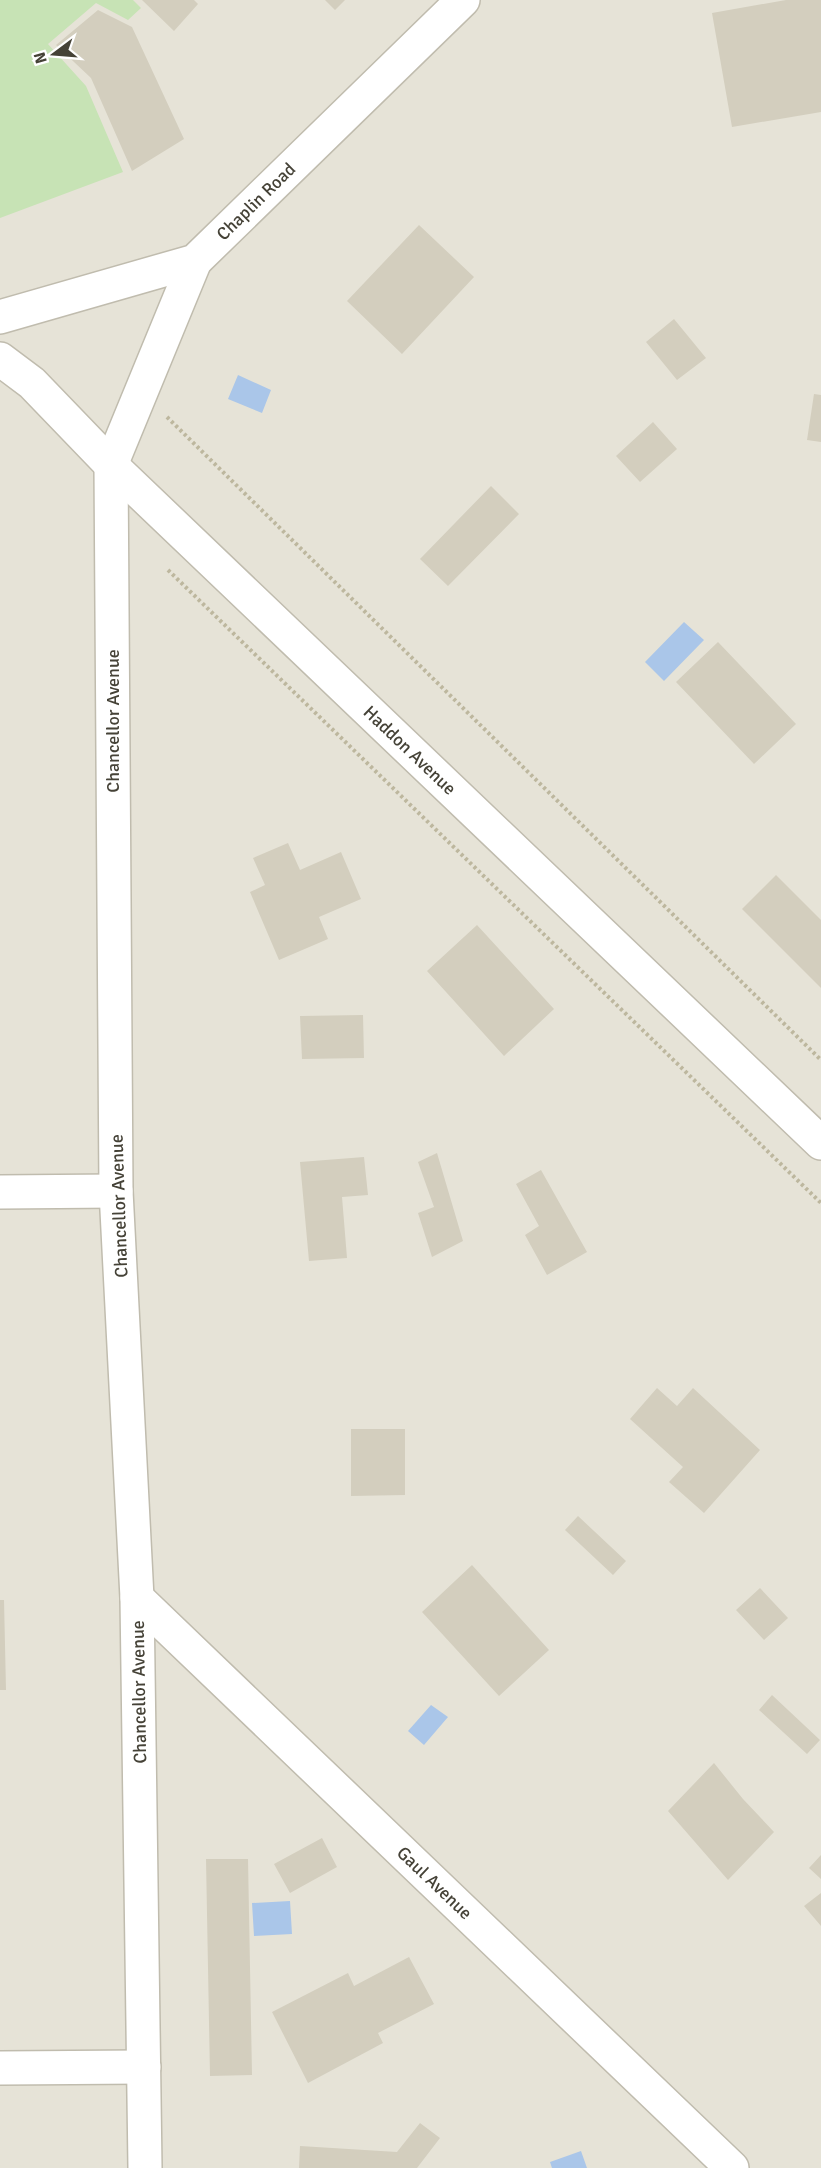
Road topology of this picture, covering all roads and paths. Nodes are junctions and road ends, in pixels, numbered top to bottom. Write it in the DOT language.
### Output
graph roads {
  1 [pos="463,0"];
  2 [pos="195,261"];
  3 [pos="0,317"];
  4 [pos="0,359"];
  5 [pos="141,392"];
  6 [pos="111,465"];
  7 [pos="163,565"];
  8 [pos="821,1060"];
  9 [pos="821,1143"];
  10 [pos="116,1191"];
  11 [pos="0,1192"];
  12 [pos="821,1203"];
  13 [pos="137,1598"];
  14 [pos="144,2067"];
  15 [pos="0,2068"];
  16 [pos="145,2168"];
  17 [pos="732,2168"];
  1 -- 2 [label="street, Chaplin Road"];
  2 -- 3 [label="street, Chaplin Road"];
  2 -- 5 [label="street, Chancellor Avenue"];
  4 -- 6 [label="street, Haddon Avenue"];
  5 -- 6 [label="street, Chancellor Avenue"];
  5 -- 8 [label="path"];
  6 -- 9 [label="street, Haddon Avenue"];
  6 -- 10 [label="street, Chancellor Avenue"];
  7 -- 12 [label="path"];
  10 -- 11 [label="street"];
  10 -- 13 [label="street, Chancellor Avenue"];
  13 -- 14 [label="street, Chancellor Avenue"];
  13 -- 17 [label="street, Gaul Avenue"];
  14 -- 15 [label="street"];
  14 -- 16 [label="street, Chancellor Avenue"];
}
